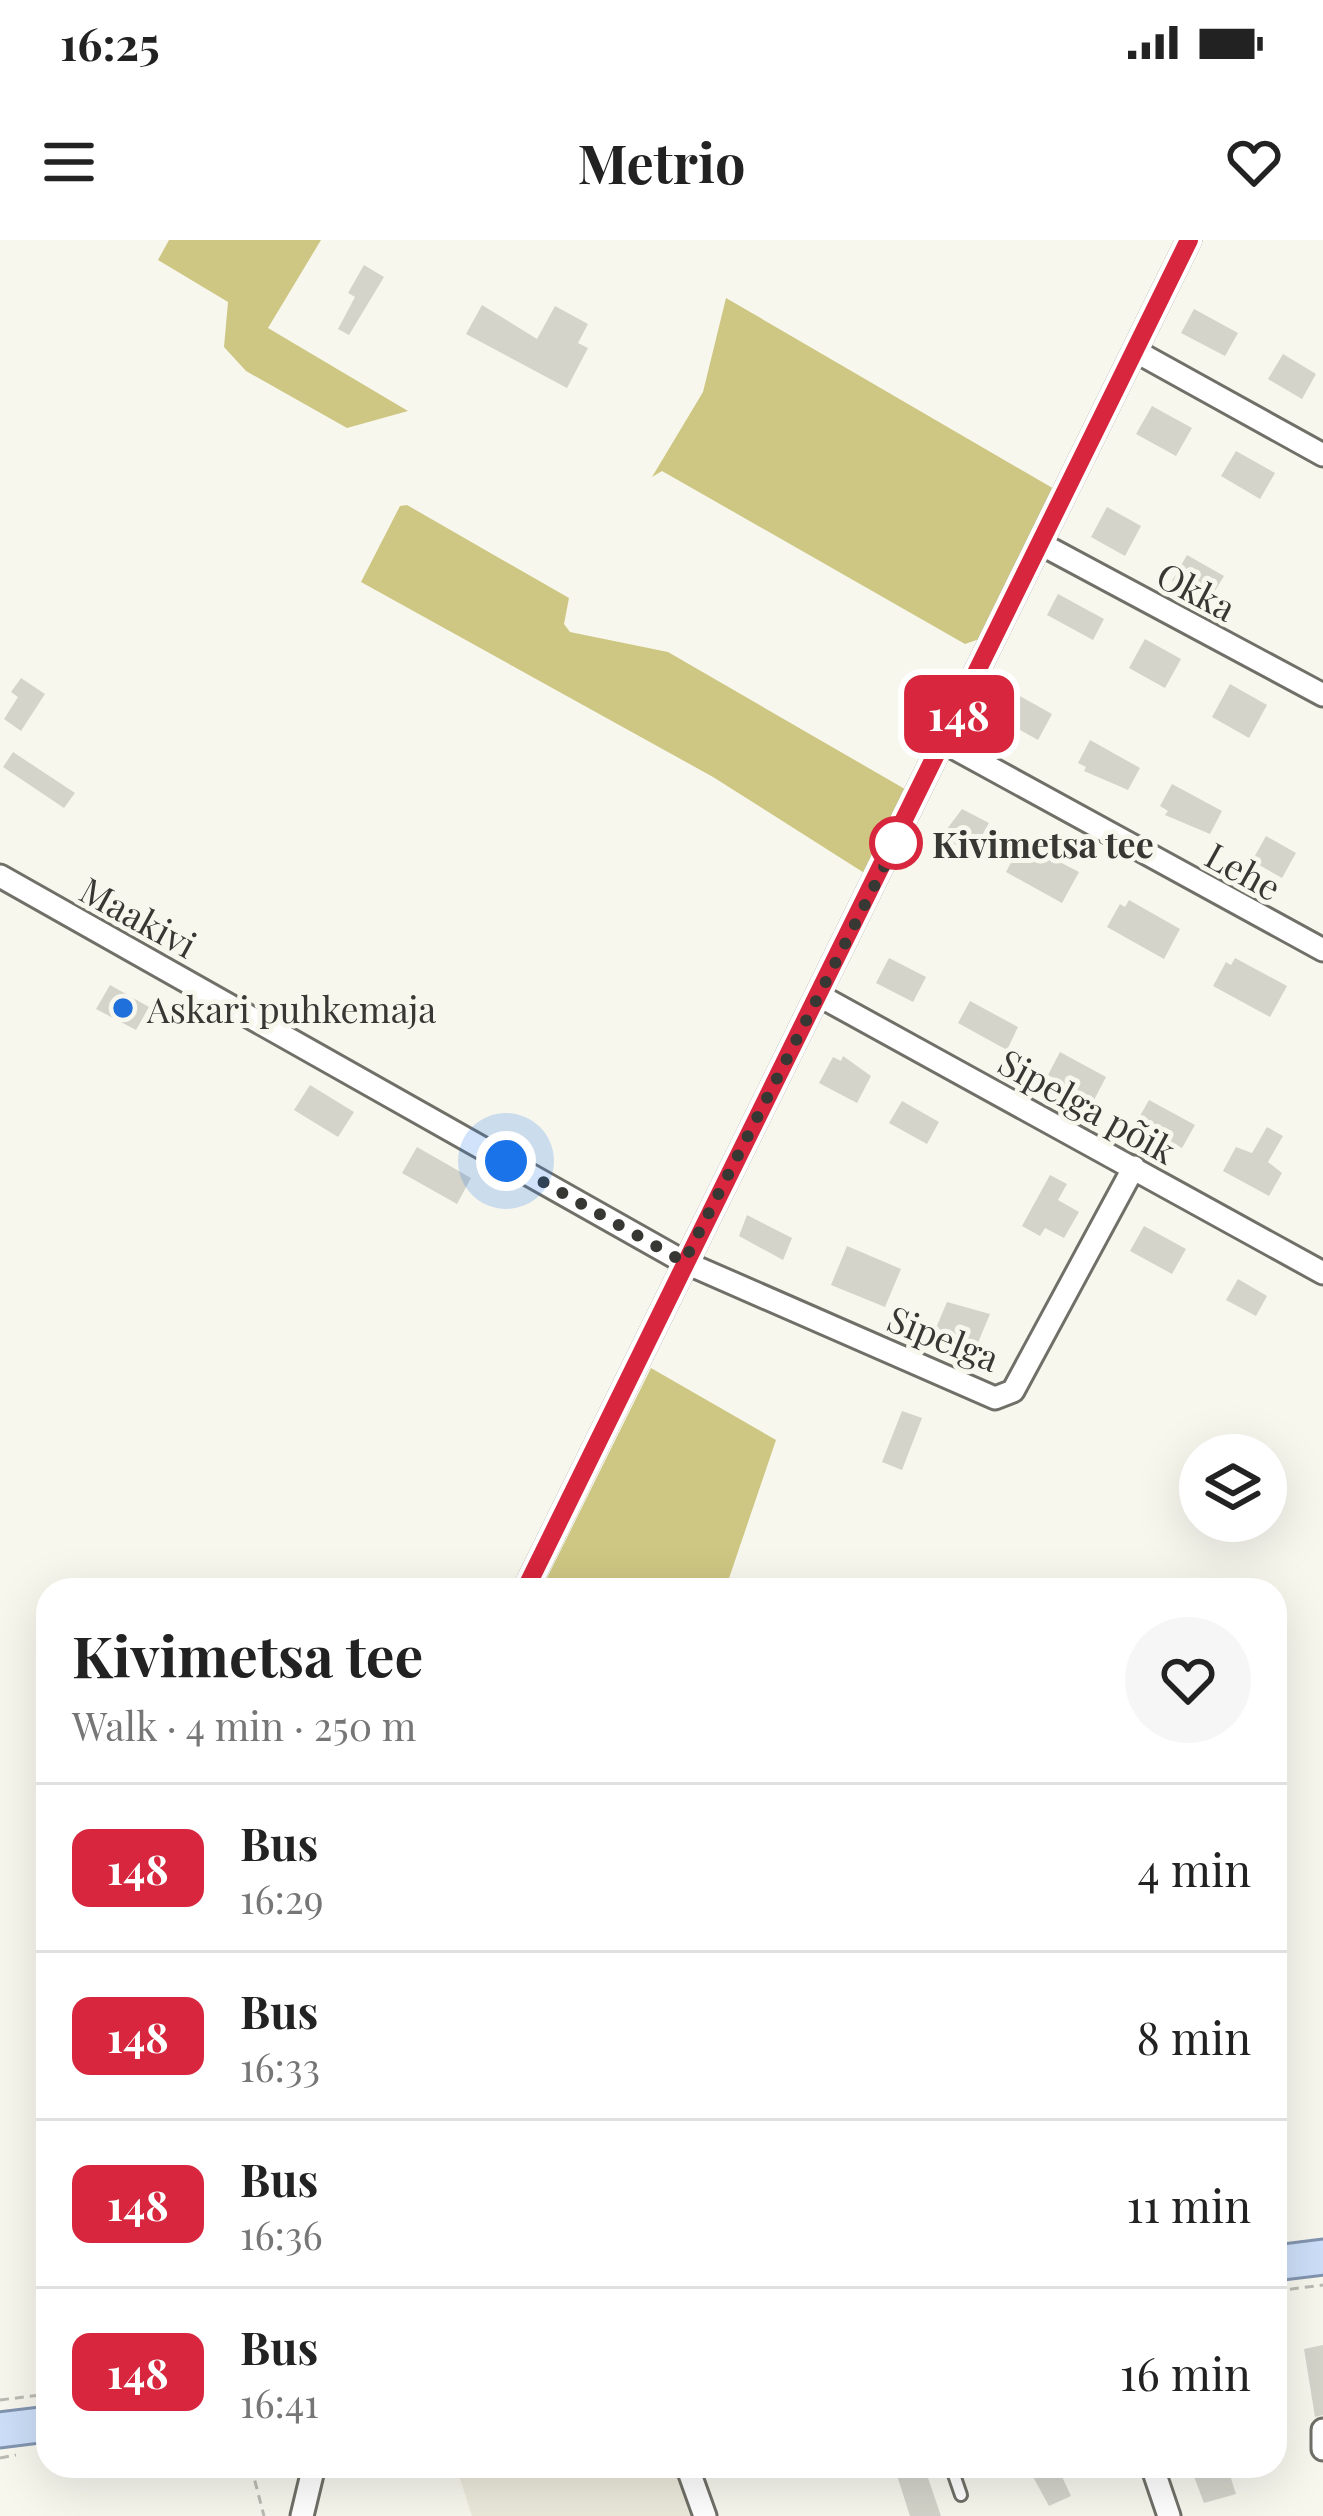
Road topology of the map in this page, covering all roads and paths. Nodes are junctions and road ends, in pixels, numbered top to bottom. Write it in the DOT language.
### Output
graph roads {
  1 [pos="1189,240"];
  2 [pos="1136,352"];
  3 [pos="1323,455"];
  4 [pos="1041,544"];
  5 [pos="1323,694"];
  6 [pos="945,743"];
  7 [pos="0,876"];
  8 [pos="1323,950"];
  9 [pos="820,996"];
  10 [pos="1134,1168"];
  11 [pos="684,1262"];
  12 [pos="1323,1273"];
  13 [pos="531,1578"];
  14 [pos="1323,2257"];
  15 [pos="1287,2262"];
  16 [pos="1323,2285"];
  17 [pos="1287,2289"];
  18 [pos="36,2396"];
  19 [pos="0,2400"];
  20 [pos="36,2426"];
  21 [pos="0,2430"];
  22 [pos="1323,2430"];
  23 [pos="1323,2449"];
  24 [pos="254,2478"];
  25 [pos="299,2478"];
  26 [pos="311,2478"];
  27 [pos="691,2478"];
  28 [pos="955,2478"];
  29 [pos="1156,2478"];
  30 [pos="961,2495"];
  31 [pos="303,2510"];
  32 [pos="264,2516"];
  33 [pos="705,2516"];
  34 [pos="1169,2516"];
  1 -- 2 [label="street"];
  2 -- 3 [label="street"];
  2 -- 4 [label="street"];
  4 -- 5 [label="street, Okka"];
  4 -- 6 [label="street"];
  6 -- 8 [label="street, Lehe"];
  6 -- 9 [label="street"];
  7 -- 11 [label="street, Maakivi"];
  9 -- 10 [label="street, Sipelga põik"];
  9 -- 11 [label="street"];
  10 -- 11 [label="street, Sipelga"];
  10 -- 12 [label="street, Sipelga põik"];
  11 -- 13 [label="street"];
  14 -- 15 [label="main road"];
  16 -- 17 [label="path"];
  18 -- 19 [label="path"];
  20 -- 21 [label="main road"];
  22 -- 23 [label="street"];
  24 -- 32 [label="path"];
  25 -- 31 [label="street"];
  26 -- 31 [label="street"];
  27 -- 33 [label="street"];
  28 -- 30 [label="lane"];
  29 -- 34 [label="street"];
}
